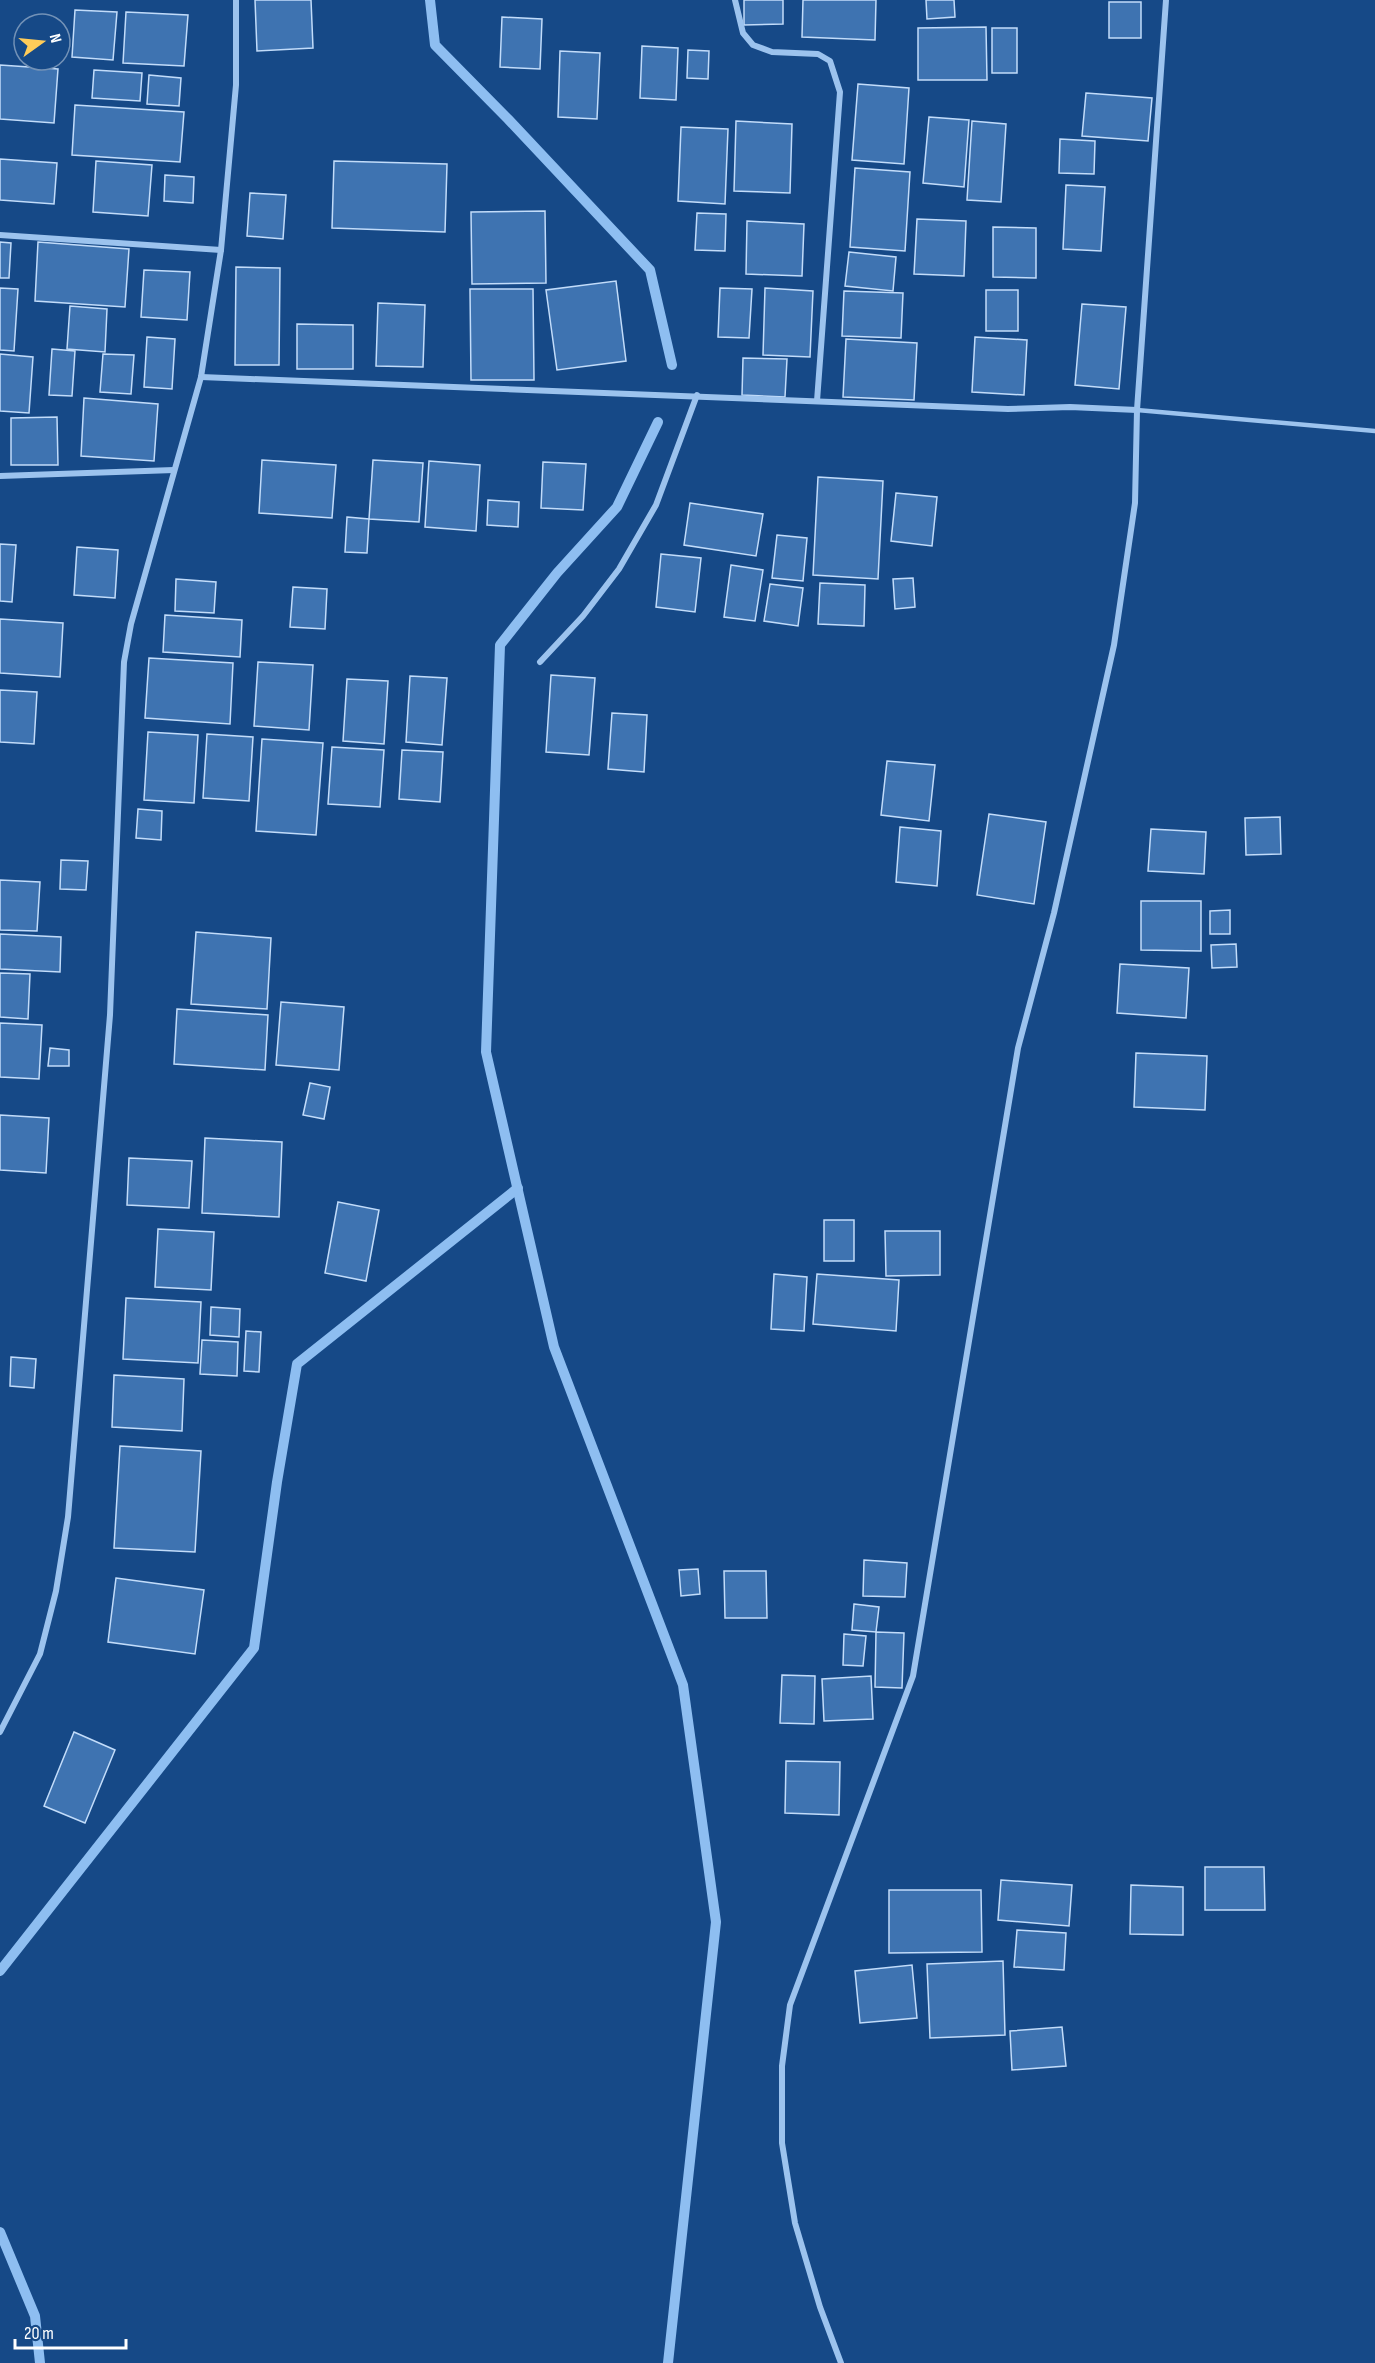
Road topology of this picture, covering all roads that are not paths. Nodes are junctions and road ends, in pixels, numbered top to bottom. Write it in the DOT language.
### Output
graph roads {
  1 [pos="236,0"];
  2 [pos="735,0"];
  3 [pos="1166,0"];
  4 [pos="0,235"];
  5 [pos="221,250"];
  6 [pos="201,377"];
  7 [pos="698,395"];
  8 [pos="817,401"];
  9 [pos="1137,410"];
  10 [pos="1375,430"];
  11 [pos="174,470"];
  12 [pos="0,476"];
  13 [pos="540,662"];
  14 [pos="0,1732"];
  15 [pos="841,2363"];
  1 -- 5 [label="street"];
  2 -- 8 [label="street"];
  3 -- 9 [label="street"];
  4 -- 5 [label="street"];
  5 -- 6 [label="street"];
  6 -- 7 [label="street"];
  6 -- 11 [label="street"];
  7 -- 8 [label="street"];
  7 -- 13 [label="street"];
  8 -- 9 [label="street"];
  9 -- 10 [label="lane"];
  9 -- 15 [label="street"];
  11 -- 12 [label="street"];
  11 -- 14 [label="street"];
}
